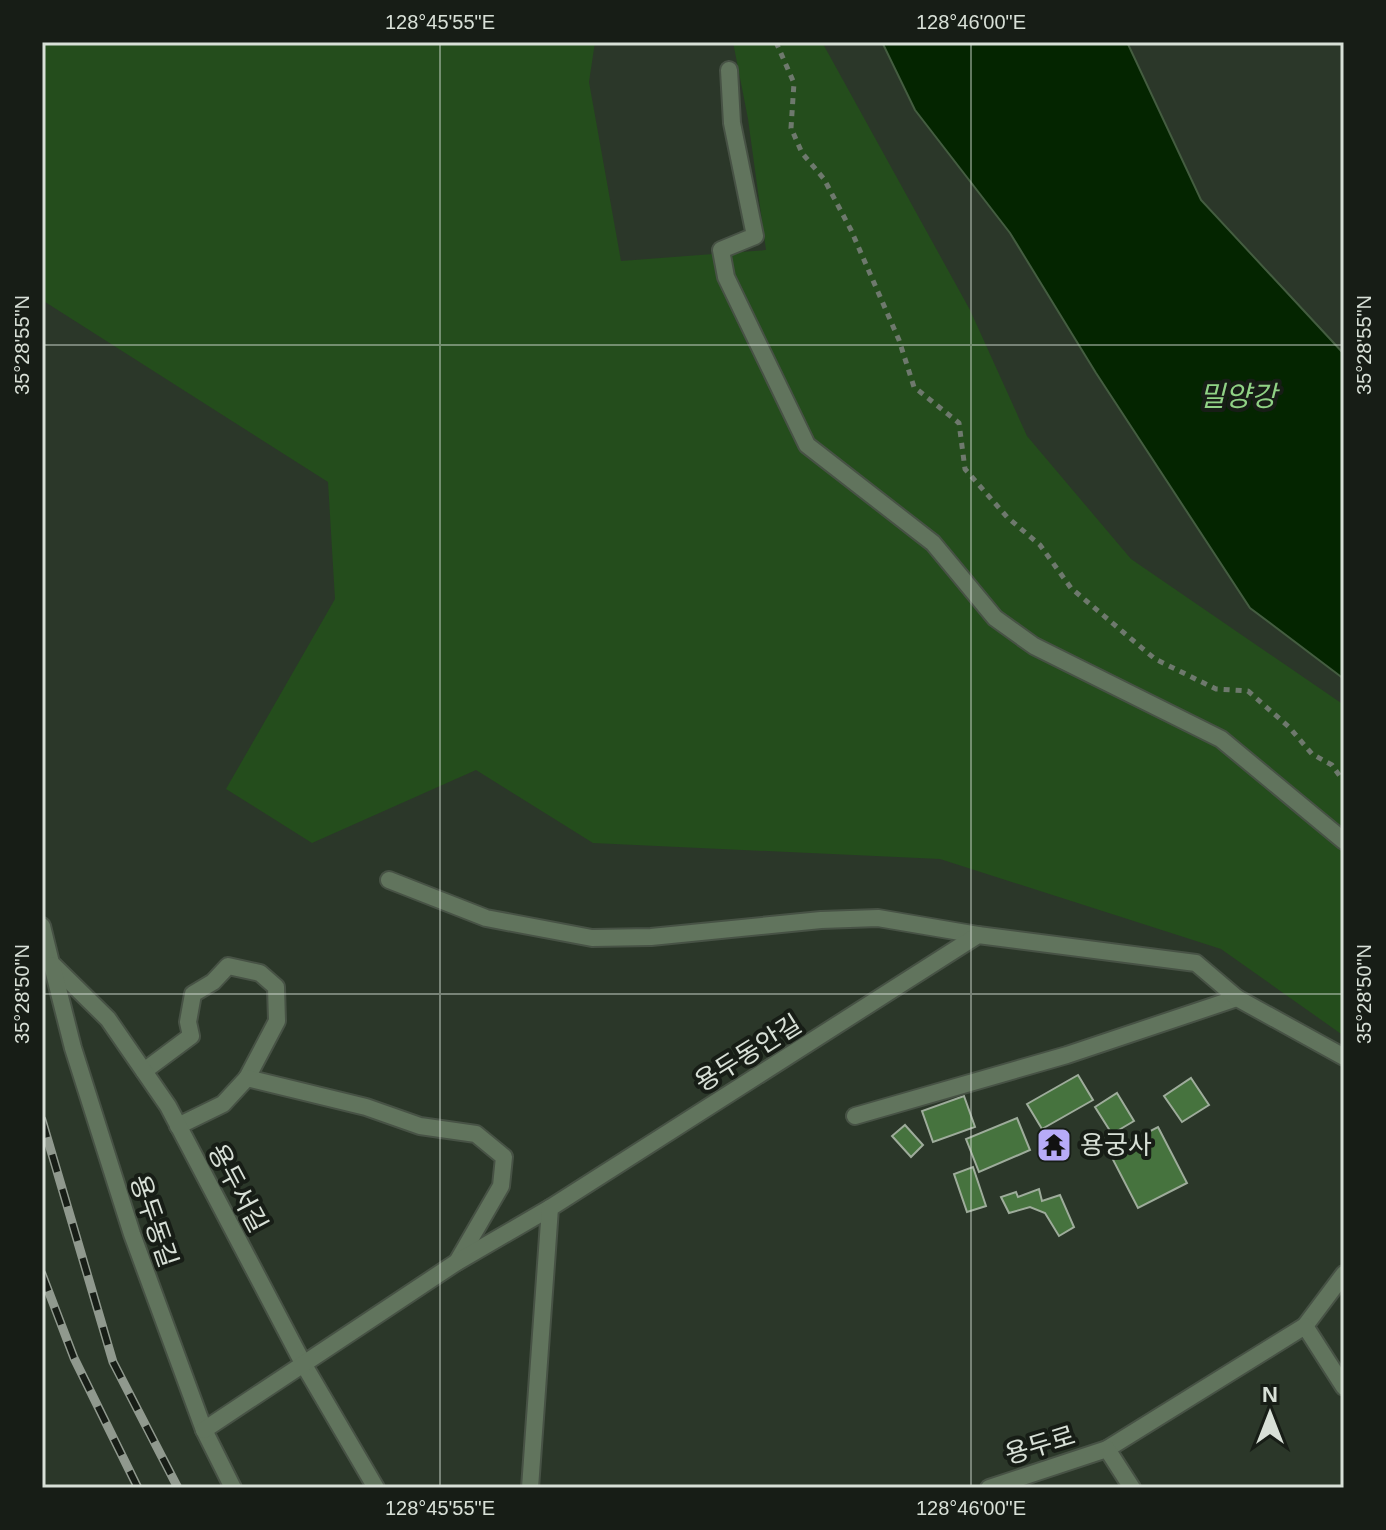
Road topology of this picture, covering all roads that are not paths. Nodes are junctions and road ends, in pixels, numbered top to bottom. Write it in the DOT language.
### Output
graph roads {
  1 [pos="729,70"];
  2 [pos="1344,841"];
  3 [pos="389,880"];
  4 [pos="42,926"];
  5 [pos="978,935"];
  6 [pos="51,963"];
  7 [pos="1237,998"];
  8 [pos="1344,1057"];
  9 [pos="144,1071"];
  10 [pos="247,1078"];
  11 [pos="855,1116"];
  12 [pos="178,1126"];
  13 [pos="550,1208"];
  14 [pos="457,1262"];
  15 [pos="1344,1274"];
  16 [pos="1305,1326"];
  17 [pos="304,1365"];
  18 [pos="1344,1387"];
  19 [pos="204,1430"];
  20 [pos="1107,1449"];
  21 [pos="233,1488"];
  22 [pos="376,1488"];
  23 [pos="530,1488"];
  24 [pos="989,1488"];
  25 [pos="1132,1488"];
  1 -- 2 [label="street"];
  3 -- 5 [label="street"];
  4 -- 6 [label="street"];
  5 -- 7 [label="street"];
  5 -- 13 [label="street, 용두동안길"];
  6 -- 9 [label="street, 용두서길"];
  6 -- 19 [label="street, 용두동길"];
  7 -- 8 [label="street"];
  7 -- 11 [label="street"];
  9 -- 10 [label="street"];
  9 -- 12 [label="street, 용두서길"];
  10 -- 12 [label="street"];
  10 -- 14 [label="street"];
  12 -- 17 [label="street, 용두서길"];
  13 -- 14 [label="street, 용두동안길"];
  13 -- 23 [label="street"];
  14 -- 17 [label="street, 용두동안길"];
  15 -- 16 [label="street"];
  16 -- 18 [label="street"];
  16 -- 20 [label="street"];
  17 -- 19 [label="street, 용두동안길"];
  17 -- 22 [label="street, 용두서길"];
  19 -- 21 [label="street, 용두동길"];
  20 -- 24 [label="street, 용두로"];
  20 -- 25 [label="street, 용두로"];
}
